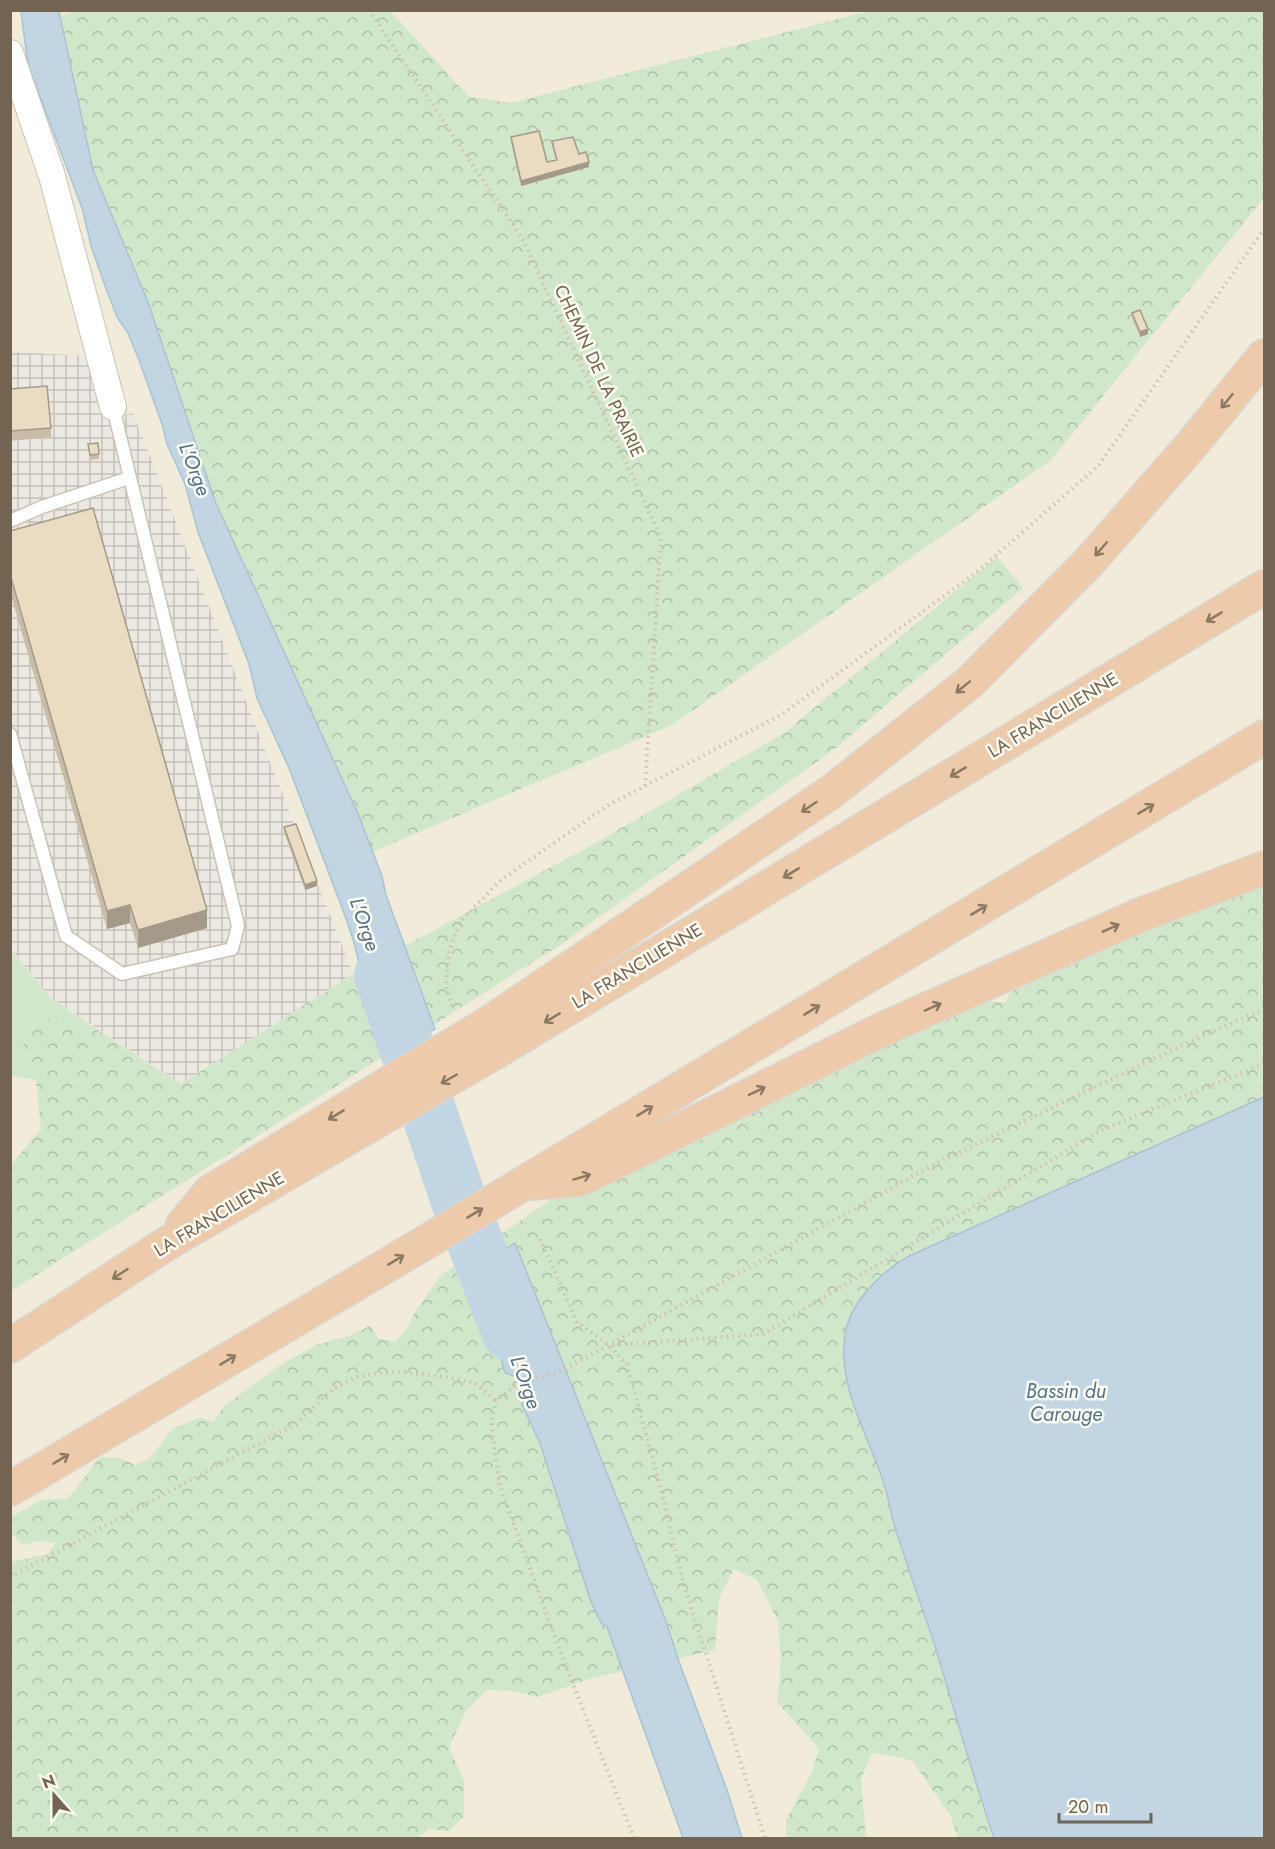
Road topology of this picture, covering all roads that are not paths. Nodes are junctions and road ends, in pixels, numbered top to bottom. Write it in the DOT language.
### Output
graph roads {
  1 [pos="10,53"];
  2 [pos="1264,356"];
  3 [pos="113,407"];
  4 [pos="129,478"];
  5 [pos="10,521"];
  6 [pos="1264,587"];
  7 [pos="10,734"];
  8 [pos="1264,737"];
  9 [pos="1264,868"];
  10 [pos="494,1036"];
  11 [pos="524,1183"];
  12 [pos="10,1346"];
  13 [pos="10,1489"];
  1 -- 3 [label="street"];
  2 -- 10 [label="highway, one-way"];
  3 -- 4 [label="lane"];
  4 -- 5 [label="lane"];
  4 -- 7 [label="lane"];
  6 -- 10 [label="highway, LA FRANCILIENNE, one-way"];
  11 -- 8 [label="highway, one-way"];
  11 -- 9 [label="highway, one-way"];
  10 -- 12 [label="highway, LA FRANCILIENNE, one-way, bridge"];
  13 -- 11 [label="highway, one-way, bridge"];
}
